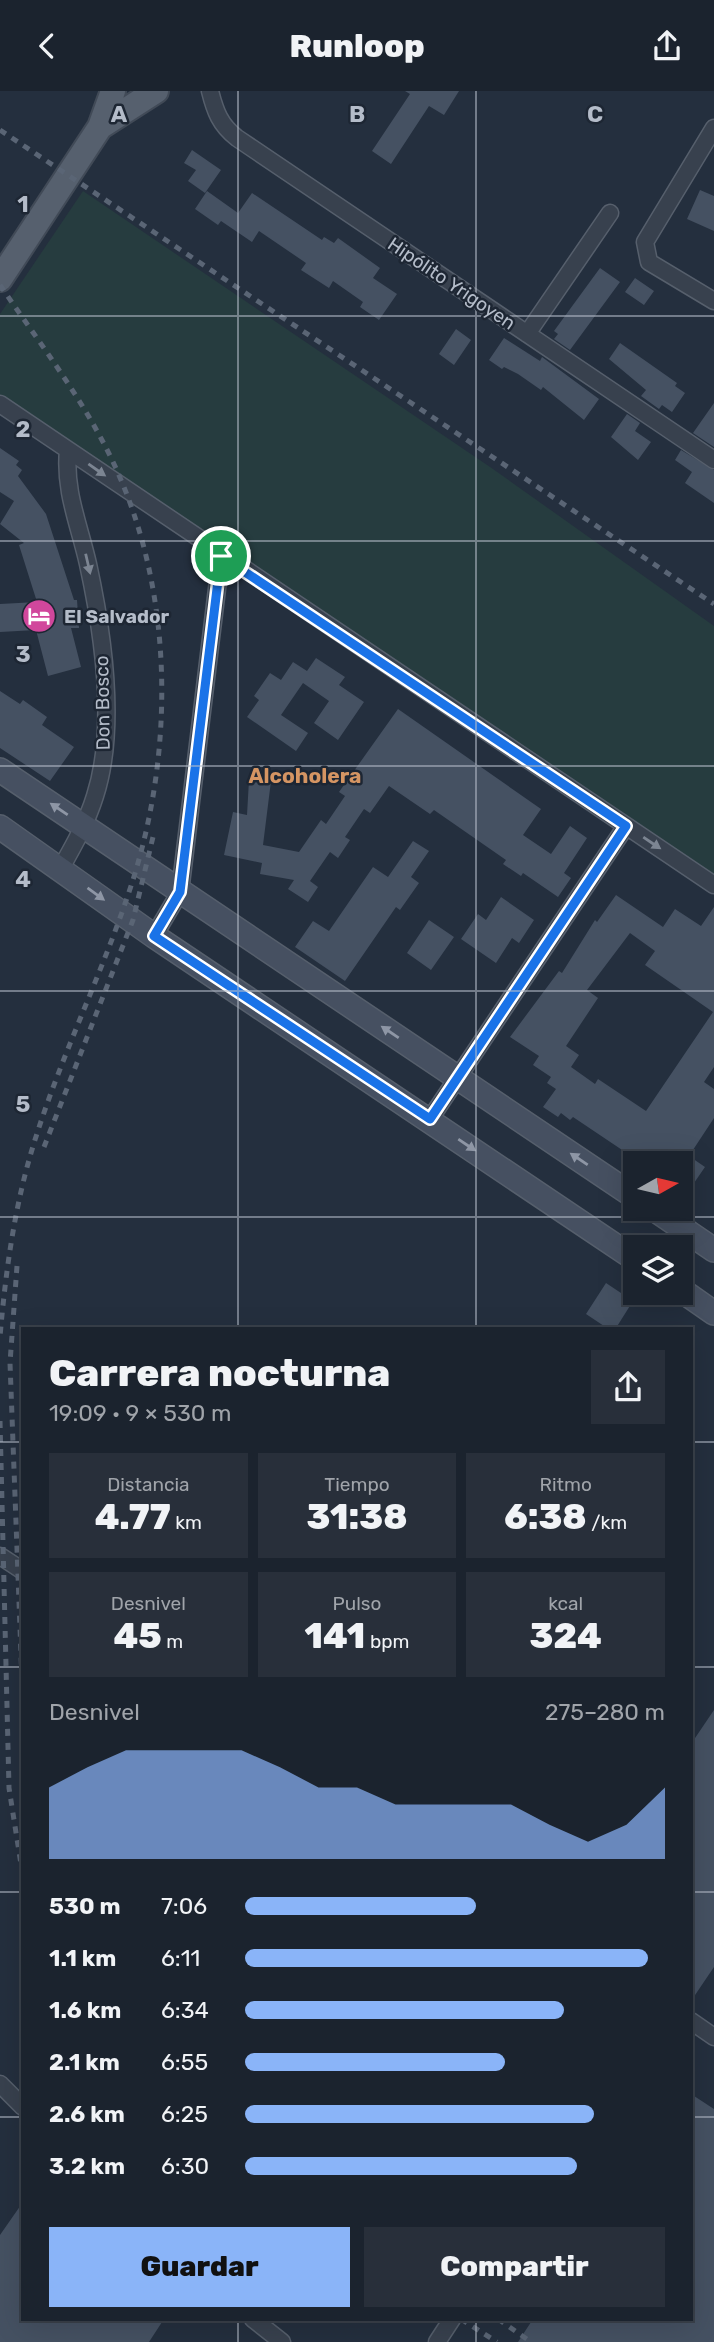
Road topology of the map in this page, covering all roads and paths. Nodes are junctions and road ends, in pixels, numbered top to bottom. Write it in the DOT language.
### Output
graph roads {
  1 [pos="113,91"];
  2 [pos="156,91"];
  3 [pos="210,91"];
  4 [pos="100,127"];
  5 [pos="714,128"];
  6 [pos="610,213"];
  7 [pos="0,279"];
  8 [pos="714,301"];
  9 [pos="527,334"];
  10 [pos="0,404"];
  11 [pos="68,450"];
  12 [pos="714,460"];
  13 [pos="221,556"];
  14 [pos="0,770"];
  15 [pos="84,826"];
  16 [pos="626,826"];
  17 [pos="0,827"];
  18 [pos="61,869"];
  19 [pos="714,885"];
  20 [pos="180,892"];
  21 [pos="154,936"];
  22 [pos="459,1078"];
  23 [pos="430,1119"];
  24 [pos="623,1189"];
  25 [pos="672,1221"];
  26 [pos="714,1250"];
  27 [pos="623,1251"];
  28 [pos="693,1298"];
  29 [pos="714,1313"];
  30 [pos="0,1556"];
  31 [pos="21,1570"];
  32 [pos="693,2022"];
  33 [pos="714,2037"];
  34 [pos="0,2084"];
  35 [pos="21,2105"];
  36 [pos="256,2321"];
  37 [pos="451,2321"];
  38 [pos="282,2342"];
  39 [pos="437,2342"];
  1 -- 4 [label="main road"];
  2 -- 4 [label="main road"];
  3 -- 9 [label="street, Hipólito Yrigoyen"];
  4 -- 7 [label="main road"];
  5 -- 8 [label="street"];
  6 -- 9 [label="street"];
  9 -- 12 [label="street, Hipólito Yrigoyen"];
  10 -- 11 [label="street"];
  11 -- 13 [label="street, one-way"];
  11 -- 15 [label="street, Don Bosco, one-way"];
  13 -- 16 [label="street"];
  13 -- 20 [label="street"];
  15 -- 14 [label="main road, one-way"];
  15 -- 18 [label="street, Don Bosco"];
  15 -- 20 [label="main road"];
  16 -- 19 [label="street, one-way"];
  16 -- 22 [label="street"];
  17 -- 18 [label="main road"];
  18 -- 21 [label="main road, one-way"];
  20 -- 21 [label="street"];
  22 -- 20 [label="main road, one-way"];
  21 -- 23 [label="main road"];
  22 -- 23 [label="street"];
  24 -- 22 [label="main road, one-way"];
  23 -- 27 [label="main road, one-way"];
  25 -- 26 [label="main road"];
  28 -- 29 [label="main road"];
  30 -- 31 [label="street"];
  32 -- 33 [label="street"];
  34 -- 35 [label="street"];
  36 -- 38 [label="street"];
  37 -- 39 [label="street"];
}
